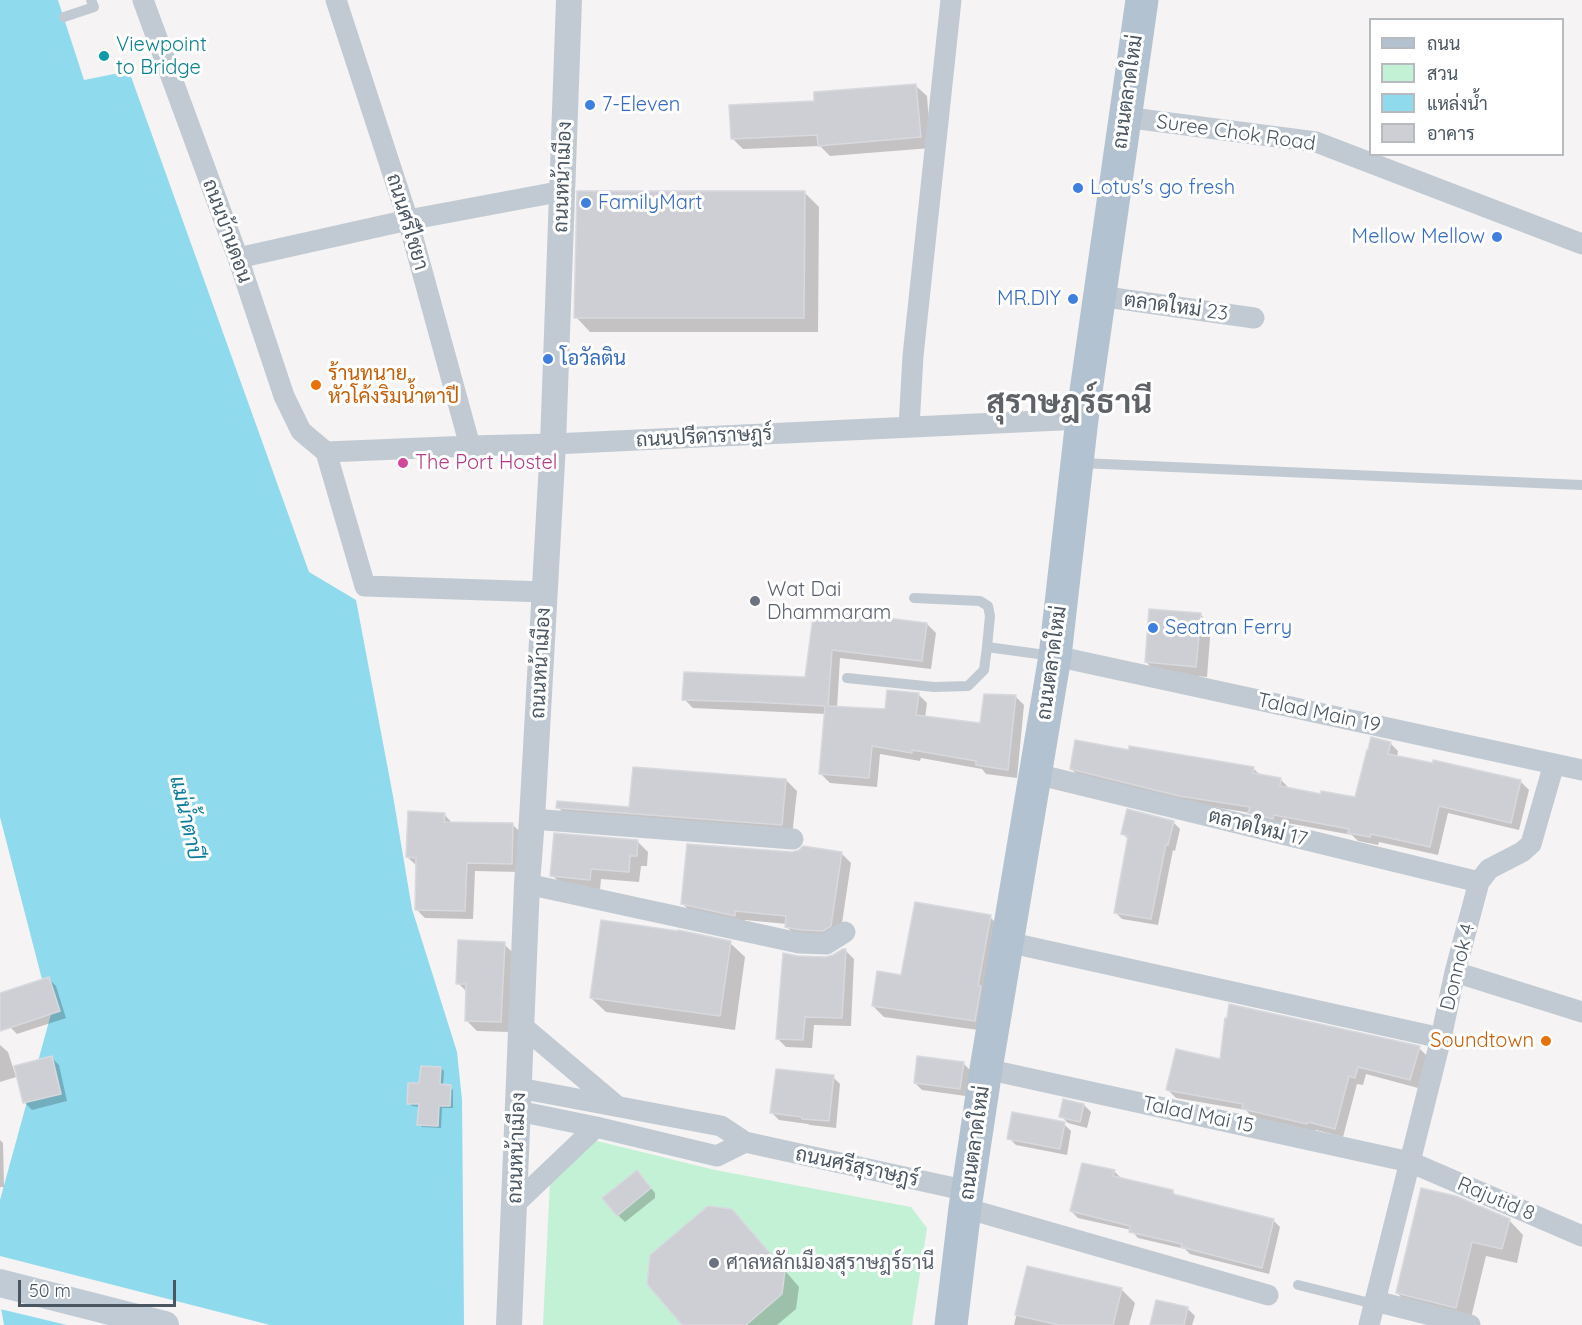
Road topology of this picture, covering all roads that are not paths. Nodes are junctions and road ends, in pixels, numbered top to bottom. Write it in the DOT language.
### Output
graph roads {
  1 [pos="91,0"];
  2 [pos="143,0"];
  3 [pos="336,0"];
  4 [pos="569,0"];
  5 [pos="951,0"];
  6 [pos="1142,0"];
  7 [pos="64,17"];
  8 [pos="1124,117"];
  9 [pos="563,190"];
  10 [pos="408,220"];
  11 [pos="1582,244"];
  12 [pos="238,258"];
  13 [pos="1099,296"];
  14 [pos="1254,318"];
  15 [pos="1082,419"];
  16 [pos="909,427"];
  17 [pos="553,444"];
  18 [pos="470,446"];
  19 [pos="326,452"];
  20 [pos="1077,462"];
  21 [pos="1582,485"];
  22 [pos="545,592"];
  23 [pos="914,598"];
  24 [pos="987,647"];
  25 [pos="1055,656"];
  26 [pos="847,678"];
  27 [pos="1554,764"];
  28 [pos="1582,770"];
  29 [pos="1036,774"];
  30 [pos="532,819"];
  31 [pos="792,839"];
  32 [pos="1479,882"];
  33 [pos="527,884"];
  34 [pos="845,932"];
  35 [pos="1007,942"];
  36 [pos="1455,972"];
  37 [pos="1582,1012"];
  38 [pos="521,1025"];
  39 [pos="1441,1038"];
  40 [pos="986,1069"];
  41 [pos="518,1100"];
  42 [pos="617,1106"];
  43 [pos="596,1127"];
  44 [pos="746,1142"];
  45 [pos="1410,1162"];
  46 [pos="967,1200"];
  47 [pos="514,1205"];
  48 [pos="1582,1236"];
  49 [pos="0,1283"];
  50 [pos="1298,1285"];
  51 [pos="1269,1295"];
  52 [pos="1375,1303"];
  53 [pos="165,1325"];
  54 [pos="510,1325"];
  55 [pos="951,1325"];
  56 [pos="1369,1325"];
  57 [pos="1470,1325"];
  1 -- 7 [label="lane"];
  2 -- 12 [label="street, ถนนบ้านดอน"];
  3 -- 10 [label="street, ถนนศรีไชยา"];
  4 -- 9 [label="street, ถนนหน้าเมือง"];
  5 -- 16 [label="street"];
  6 -- 8 [label="main road, ถนนตลาดใหม่"];
  8 -- 11 [label="street, Suree Chok Road"];
  8 -- 13 [label="main road, ถนนตลาดใหม่"];
  9 -- 10 [label="street"];
  9 -- 17 [label="street, ถนนหน้าเมือง"];
  10 -- 12 [label="street"];
  10 -- 18 [label="street, ถนนศรีไชยา"];
  12 -- 19 [label="street, ถนนบ้านดอน"];
  13 -- 14 [label="street, ตลาดใหม่ 23"];
  13 -- 15 [label="main road, ถนนตลาดใหม่"];
  15 -- 16 [label="street, ถนนปรีดาราษฎร์"];
  15 -- 20 [label="main road, ถนนตลาดใหม่"];
  16 -- 17 [label="street, ถนนปรีดาราษฎร์"];
  17 -- 18 [label="street, ถนนปรีดาราษฎร์"];
  17 -- 22 [label="street, ถนนหน้าเมือง"];
  18 -- 19 [label="street, ถนนปรีดาราษฎร์"];
  19 -- 22 [label="street"];
  20 -- 21 [label="lane"];
  20 -- 25 [label="main road, ถนนตลาดใหม่"];
  22 -- 30 [label="street, ถนนหน้าเมือง"];
  23 -- 24 [label="lane"];
  24 -- 25 [label="lane"];
  24 -- 26 [label="lane"];
  25 -- 27 [label="street, Talad Main 19"];
  25 -- 29 [label="main road, ถนนตลาดใหม่"];
  27 -- 28 [label="street, Talad Main 19"];
  27 -- 32 [label="street"];
  29 -- 32 [label="street, ตลาดใหม่ 17"];
  29 -- 35 [label="main road, ถนนตลาดใหม่"];
  30 -- 31 [label="street"];
  30 -- 33 [label="street, ถนนหน้าเมือง"];
  32 -- 36 [label="street, Donnok 4"];
  33 -- 34 [label="street"];
  33 -- 38 [label="street, ถนนหน้าเมือง"];
  35 -- 39 [label="street"];
  35 -- 40 [label="main road, ถนนตลาดใหม่"];
  36 -- 37 [label="street"];
  36 -- 39 [label="street, Donnok 4"];
  38 -- 41 [label="street, ถนนหน้าเมือง"];
  38 -- 42 [label="street, ถนนศรีสุราษฎร์"];
  39 -- 45 [label="street, Donnok 4"];
  40 -- 45 [label="street, Talad Mai 15"];
  40 -- 46 [label="main road, ถนนตลาดใหม่"];
  41 -- 42 [label="street, ถนนศรีสุราษฎร์"];
  41 -- 43 [label="street"];
  41 -- 47 [label="street, ถนนหน้าเมือง"];
  42 -- 44 [label="street, ถนนศรีสุราษฎร์"];
  43 -- 44 [label="street"];
  43 -- 47 [label="street"];
  44 -- 46 [label="street, ถนนศรีสุราษฎร์"];
  45 -- 48 [label="street, Rajutid 8"];
  45 -- 52 [label="street, Donnok 4"];
  46 -- 51 [label="street, ถนนศรีสุราษฎร์"];
  46 -- 55 [label="main road, ถนนตลาดใหม่"];
  47 -- 54 [label="street, ถนนหน้าเมือง"];
  49 -- 53 [label="main road"];
  50 -- 52 [label="lane"];
  52 -- 56 [label="street, Donnok 4"];
  52 -- 57 [label="street"];
}
